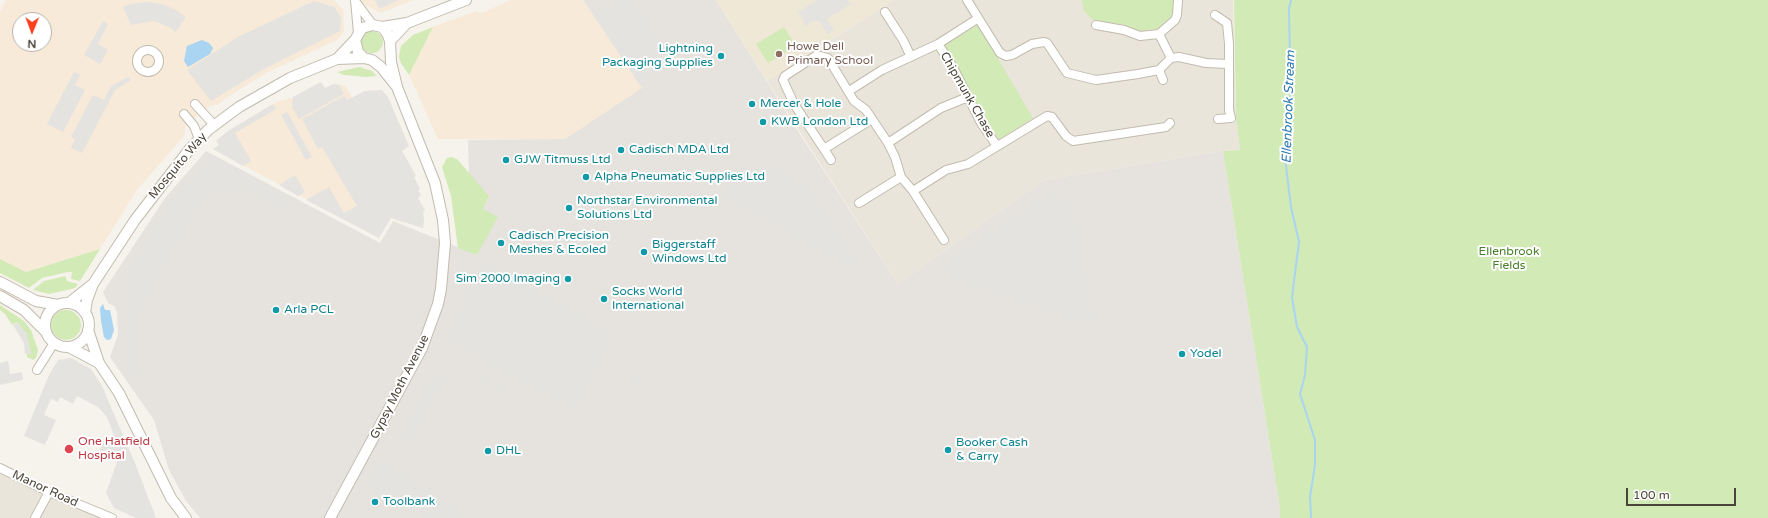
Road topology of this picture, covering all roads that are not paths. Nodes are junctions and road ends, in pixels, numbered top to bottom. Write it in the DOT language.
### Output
graph roads {
  1 [pos="354,0"];
  2 [pos="466,0"];
  3 [pos="967,0"];
  4 [pos="1178,0"];
  5 [pos="885,12"];
  6 [pos="1215,15"];
  7 [pos="977,19"];
  8 [pos="407,23"];
  9 [pos="1096,25"];
  10 [pos="378,26"];
  11 [pos="1159,34"];
  12 [pos="356,36"];
  13 [pos="938,44"];
  14 [pos="389,46"];
  15 [pos="911,57"];
  16 [pos="1171,58"];
  17 [pos="336,59"];
  18 [pos="368,59"];
  19 [pos="1228,64"];
  20 [pos="1160,70"];
  21 [pos="1163,80"];
  22 [pos="397,87"];
  23 [pos="849,91"];
  24 [pos="968,97"];
  25 [pos="195,104"];
  26 [pos="184,114"];
  27 [pos="872,119"];
  28 [pos="1218,119"];
  29 [pos="1170,123"];
  30 [pos="214,125"];
  31 [pos="199,139"];
  32 [pos="888,143"];
  33 [pos="997,146"];
  34 [pos="824,149"];
  35 [pos="831,160"];
  36 [pos="901,177"];
  37 [pos="914,191"];
  38 [pos="859,202"];
  39 [pos="944,240"];
  40 [pos="0,282"];
  41 [pos="93,284"];
  42 [pos="0,296"];
  43 [pos="69,303"];
  44 [pos="58,305"];
  45 [pos="85,313"];
  46 [pos="88,330"];
  47 [pos="46,332"];
  48 [pos="54,343"];
  49 [pos="69,347"];
  50 [pos="99,363"];
  51 [pos="37,370"];
  52 [pos="0,468"];
  53 [pos="49,492"];
  54 [pos="35,518"];
  55 [pos="112,518"];
  56 [pos="186,518"];
  57 [pos="330,518"];
  1 -- 10 [label="street"];
  1 -- 12 [label="street"];
  2 -- 8 [label="street"];
  3 -- 7 [label="street"];
  4 -- 11 [label="street"];
  5 -- 15 [label="street"];
  6 -- 19 [label="street"];
  7 -- 13 [label="street"];
  7 -- 20 [label="street"];
  8 -- 10 [label="street"];
  8 -- 14 [label="street"];
  9 -- 11 [label="street"];
  10 -- 12 [label="street"];
  10 -- 14 [label="street"];
  11 -- 16 [label="street"];
  12 -- 17 [label="street, Mosquito Way"];
  12 -- 18 [label="street"];
  13 -- 15 [label="street"];
  13 -- 24 [label="street, Chipmunk Chase"];
  14 -- 18 [label="street"];
  14 -- 22 [label="street, Gypsy Moth Avenue"];
  15 -- 23 [label="street"];
  16 -- 19 [label="street"];
  16 -- 20 [label="street"];
  17 -- 18 [label="street, Mosquito Way"];
  17 -- 30 [label="street, Mosquito Way"];
  18 -- 22 [label="street, Gypsy Moth Avenue"];
  19 -- 28 [label="street"];
  20 -- 21 [label="street"];
  22 -- 57 [label="street, Gypsy Moth Avenue"];
  23 -- 27 [label="street"];
  23 -- 34 [label="street"];
  24 -- 32 [label="street"];
  24 -- 33 [label="street, Chipmunk Chase"];
  25 -- 30 [label="street"];
  26 -- 31 [label="street"];
  27 -- 32 [label="street"];
  27 -- 34 [label="street"];
  29 -- 33 [label="street"];
  30 -- 31 [label="street, Mosquito Way"];
  31 -- 41 [label="street, Mosquito Way"];
  32 -- 36 [label="street"];
  33 -- 37 [label="street"];
  34 -- 35 [label="street"];
  36 -- 37 [label="street"];
  36 -- 38 [label="street"];
  37 -- 39 [label="street"];
  40 -- 44 [label="street"];
  41 -- 43 [label="street, Mosquito Way"];
  41 -- 45 [label="street, Mosquito Way"];
  42 -- 47 [label="street"];
  43 -- 44 [label="street"];
  43 -- 45 [label="street"];
  44 -- 47 [label="street"];
  45 -- 46 [label="street"];
  46 -- 49 [label="street"];
  46 -- 50 [label="street"];
  47 -- 48 [label="street"];
  48 -- 49 [label="street"];
  48 -- 51 [label="street"];
  49 -- 50 [label="street"];
  50 -- 56 [label="street"];
  52 -- 53 [label="street, Manor Road"];
  53 -- 54 [label="street"];
  53 -- 55 [label="street, Manor Road"];
}
